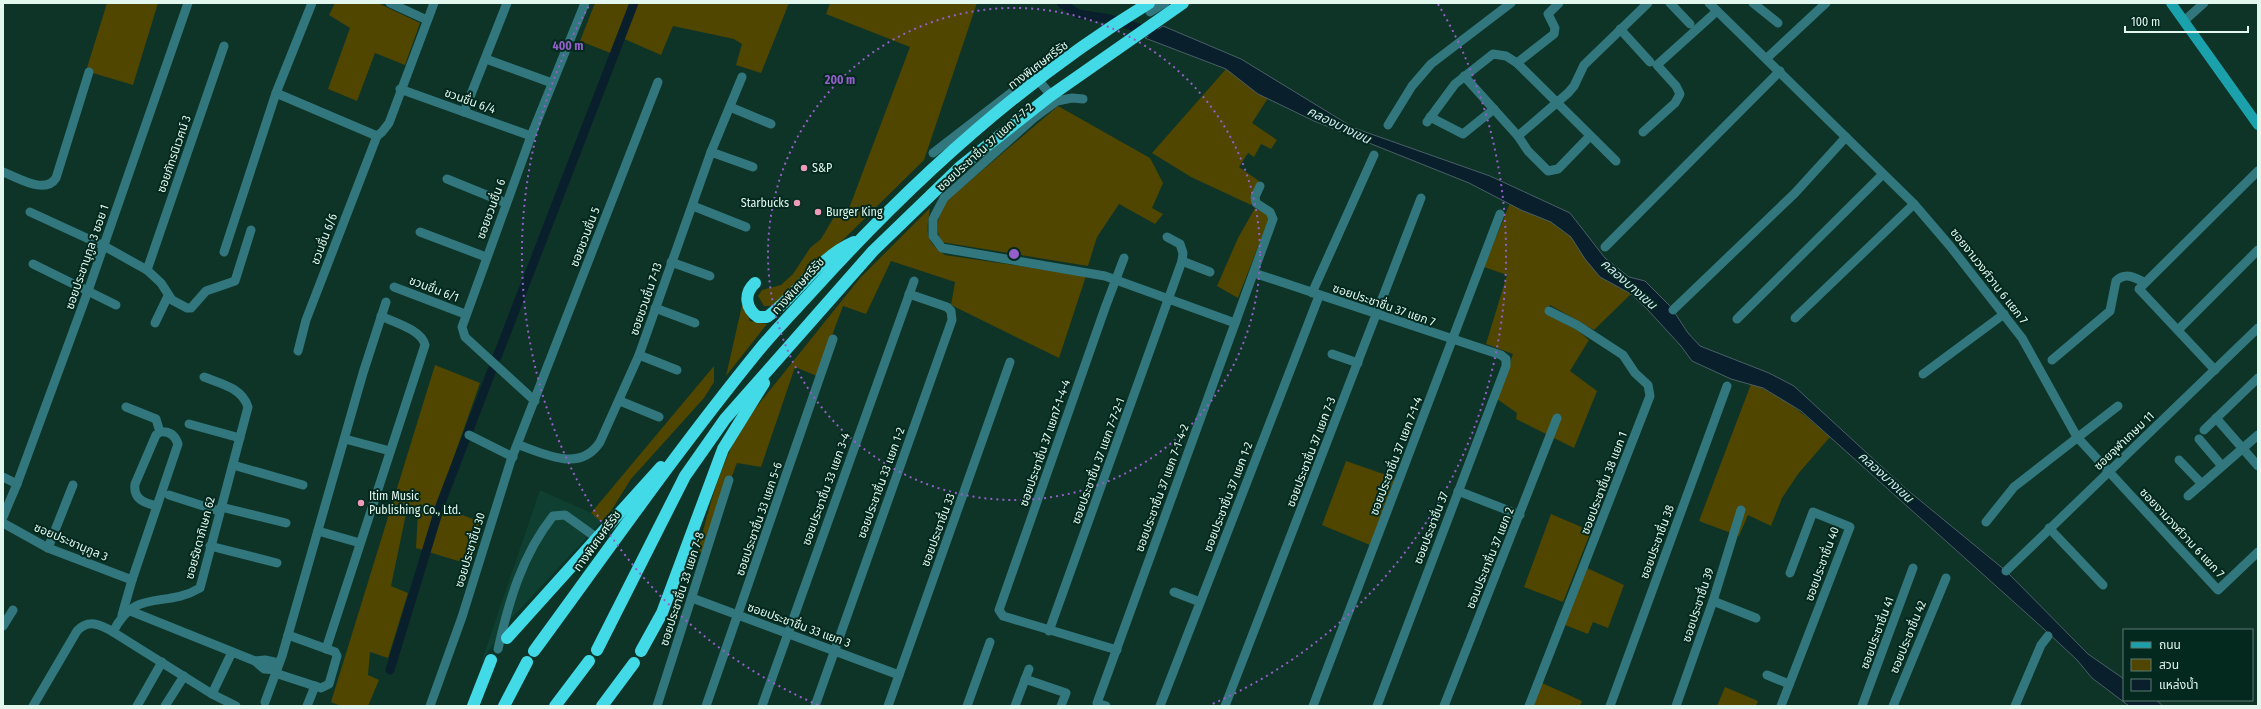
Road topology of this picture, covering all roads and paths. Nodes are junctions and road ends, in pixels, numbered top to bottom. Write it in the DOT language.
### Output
graph roads {
  1 [pos="188,3"];
  2 [pos="312,3"];
  3 [pos="390,3"];
  4 [pos="434,3"];
  5 [pos="507,3"];
  6 [pos="584,3"];
  7 [pos="1165,3"];
  8 [pos="1183,3"];
  9 [pos="1511,3"];
  10 [pos="1559,3"];
  11 [pos="1648,3"];
  12 [pos="1670,3"];
  13 [pos="1709,3"];
  14 [pos="1753,3"];
  15 [pos="1826,3"];
  16 [pos="2171,3"];
  17 [pos="2204,3"];
  18 [pos="1149,7"];
  19 [pos="1717,11"];
  20 [pos="427,20"];
  21 [pos="2184,21"];
  22 [pos="1778,23"];
  23 [pos="1690,24"];
  24 [pos="1620,29"];
  25 [pos="224,46"];
  26 [pos="1767,58"];
  27 [pos="486,59"];
  28 [pos="1650,62"];
  29 [pos="1517,63"];
  30 [pos="1780,71"];
  31 [pos="89,72"];
  32 [pos="1464,76"];
  33 [pos="742,77"];
  34 [pos="658,82"];
  35 [pos="552,83"];
  36 [pos="400,89"];
  37 [pos="276,93"];
  38 [pos="1083,100"];
  39 [pos="1057,101"];
  40 [pos="1555,102"];
  41 [pos="730,107"];
  42 [pos="1494,109"];
  43 [pos="464,112"];
  44 [pos="771,124"];
  45 [pos="1388,125"];
  46 [pos="2258,125"];
  47 [pos="1643,132"];
  48 [pos="377,136"];
  49 [pos="531,136"];
  50 [pos="1518,136"];
  51 [pos="1590,136"];
  52 [pos="1846,137"];
  53 [pos="711,152"];
  54 [pos="933,153"];
  55 [pos="1374,155"];
  56 [pos="1616,161"];
  57 [pos="753,167"];
  58 [pos="2258,171"];
  59 [pos="3,172"];
  60 [pos="1883,174"];
  61 [pos="447,179"];
  62 [pos="1260,186"];
  63 [pos="1421,198"];
  64 [pos="506,203"];
  65 [pos="1914,204"];
  66 [pos="693,206"];
  67 [pos="30,212"];
  68 [pos="1500,214"];
  69 [pos="746,227"];
  70 [pos="250,230"];
  71 [pos="420,232"];
  72 [pos="1167,237"];
  73 [pos="861,238"];
  74 [pos="104,246"];
  75 [pos="1605,247"];
  76 [pos="2258,250"];
  77 [pos="224,252"];
  78 [pos="486,257"];
  79 [pos="1124,258"];
  80 [pos="1182,261"];
  81 [pos="671,262"];
  82 [pos="33,264"];
  83 [pos="147,270"];
  84 [pos="1210,272"];
  85 [pos="1254,273"];
  86 [pos="710,276"];
  87 [pos="914,281"];
  88 [pos="1116,281"];
  89 [pos="2144,282"];
  90 [pos="755,283"];
  91 [pos="394,287"];
  92 [pos="88,291"];
  93 [pos="909,294"];
  94 [pos="1315,294"];
  95 [pos="168,296"];
  96 [pos="1169,299"];
  97 [pos="386,302"];
  98 [pos="116,305"];
  99 [pos="655,308"];
  100 [pos="1674,310"];
  101 [pos="1549,311"];
  102 [pos="465,314"];
  103 [pos="2004,314"];
  104 [pos="1377,315"];
  105 [pos="381,316"];
  106 [pos="1795,318"];
  107 [pos="1737,319"];
  108 [pos="155,323"];
  109 [pos="695,323"];
  110 [pos="1235,323"];
  111 [pos="2258,328"];
  112 [pos="2178,330"];
  113 [pos="833,339"];
  114 [pos="1452,340"];
  115 [pos="785,349"];
  116 [pos="298,351"];
  117 [pos="1332,354"];
  118 [pos="639,355"];
  119 [pos="1506,359"];
  120 [pos="2052,360"];
  121 [pos="1010,362"];
  122 [pos="1358,363"];
  123 [pos="677,370"];
  124 [pos="2215,370"];
  125 [pos="1923,374"];
  126 [pos="204,377"];
  127 [pos="2257,382"];
  128 [pos="1727,386"];
  129 [pos="535,401"];
  130 [pos="620,401"];
  131 [pos="2118,406"];
  132 [pos="126,407"];
  133 [pos="710,413"];
  134 [pos="659,417"];
  135 [pos="1557,418"];
  136 [pos="2216,418"];
  137 [pos="190,424"];
  138 [pos="2204,430"];
  139 [pos="160,432"];
  140 [pos="469,435"];
  141 [pos="2258,435"];
  142 [pos="2077,436"];
  143 [pos="240,438"];
  144 [pos="345,438"];
  145 [pos="2198,439"];
  146 [pos="518,445"];
  147 [pos="2243,449"];
  148 [pos="390,451"];
  149 [pos="513,457"];
  150 [pos="2179,460"];
  151 [pos="233,465"];
  152 [pos="2222,466"];
  153 [pos="2258,466"];
  154 [pos="2109,473"];
  155 [pos="3,478"];
  156 [pos="729,480"];
  157 [pos="17,484"];
  158 [pos="2202,484"];
  159 [pos="73,485"];
  160 [pos="303,485"];
  161 [pos="1458,491"];
  162 [pos="169,496"];
  163 [pos="2188,496"];
  164 [pos="157,506"];
  165 [pos="220,509"];
  166 [pos="1741,510"];
  167 [pos="1520,515"];
  168 [pos="3,517"];
  169 [pos="1986,522"];
  170 [pos="3,523"];
  171 [pos="286,523"];
  172 [pos="2049,528"];
  173 [pos="318,531"];
  174 [pos="597,538"];
  175 [pos="360,543"];
  176 [pos="210,546"];
  177 [pos="48,548"];
  178 [pos="2258,552"];
  179 [pos="277,563"];
  180 [pos="1913,568"];
  181 [pos="2006,571"];
  182 [pos="1790,573"];
  183 [pos="1946,578"];
  184 [pos="132,580"];
  185 [pos="2103,585"];
  186 [pos="1174,592"];
  187 [pos="692,598"];
  188 [pos="1713,601"];
  189 [pos="1200,602"];
  190 [pos="13,610"];
  191 [pos="125,613"];
  192 [pos="738,615"];
  193 [pos="1756,618"];
  194 [pos="3,626"];
  195 [pos="1049,631"];
  196 [pos="113,632"];
  197 [pos="788,634"];
  198 [pos="288,635"];
  199 [pos="2048,636"];
  200 [pos="507,638"];
  201 [pos="990,642"];
  202 [pos="326,649"];
  203 [pos="498,649"];
  204 [pos="597,650"];
  205 [pos="1117,650"];
  206 [pos="534,651"];
  207 [pos="834,651"];
  208 [pos="232,652"];
  209 [pos="641,652"];
  210 [pos="491,660"];
  211 [pos="590,661"];
  212 [pos="162,662"];
  213 [pos="527,662"];
  214 [pos="634,663"];
  215 [pos="277,668"];
  216 [pos="1029,669"];
  217 [pos="899,675"];
  218 [pos="1767,675"];
  219 [pos="184,676"];
  220 [pos="1025,679"];
  221 [pos="1789,684"];
  222 [pos="315,686"];
  223 [pos="212,694"];
  224 [pos="265,702"];
  225 [pos="33,706"];
  226 [pos="136,706"];
  227 [pos="165,706"];
  228 [pos="236,706"];
  229 [pos="307,706"];
  230 [pos="430,706"];
  231 [pos="473,706"];
  232 [pos="504,706"];
  233 [pos="555,706"];
  234 [pos="602,706"];
  235 [pos="657,706"];
  236 [pos="706,706"];
  237 [pos="762,706"];
  238 [pos="815,706"];
  239 [pos="888,706"];
  240 [pos="966,706"];
  241 [pos="1015,706"];
  242 [pos="1061,706"];
  243 [pos="1106,706"];
  244 [pos="1160,706"];
  245 [pos="1225,706"];
  246 [pos="1313,706"];
  247 [pos="1377,706"];
  248 [pos="1444,706"];
  249 [pos="1529,706"];
  250 [pos="1610,706"];
  251 [pos="1676,706"];
  252 [pos="1781,706"];
  253 [pos="1862,706"];
  254 [pos="1893,706"];
  255 [pos="2015,706"];
  1 -- 74 [label="street, ซอยประชานุกูล 3 ซอย 1"];
  2 -- 37 [label="street"];
  3 -- 20 [label="street"];
  4 -- 20 [label="street"];
  5 -- 27 [label="street"];
  6 -- 35 [label="street, ซอยชวนชื่น 6"];
  7 -- 18 [label="street"];
  8 -- 115 [label="highway"];
  9 -- 45 [label="street"];
  10 -- 29 [label="street"];
  11 -- 24 [label="street"];
  12 -- 23 [label="street"];
  13 -- 19 [label="street, ซอยงามวงศ์วาน 6 แยก 7"];
  14 -- 22 [label="street"];
  15 -- 26 [label="street"];
  16 -- 21 [label="street"];
  17 -- 21 [label="street"];
  18 -- 73 [label="highway, ทางพิเศษศรีรัช"];
  19 -- 26 [label="street, ซอยงามวงศ์วาน 6 แยก 7"];
  19 -- 47 [label="street"];
  20 -- 36 [label="street"];
  21 -- 46 [label="street"];
  24 -- 28 [label="street"];
  24 -- 40 [label="street"];
  25 -- 83 [label="street, ซอยภัทรนิเวศน์ 3"];
  26 -- 30 [label="street, ซอยงามวงศ์วาน 6 แยก 7"];
  27 -- 35 [label="street"];
  27 -- 43 [label="street"];
  29 -- 32 [label="street"];
  29 -- 40 [label="street"];
  30 -- 52 [label="street, ซอยงามวงศ์วาน 6 แยก 7"];
  30 -- 75 [label="street"];
  31 -- 59 [label="street"];
  32 -- 42 [label="street"];
  32 -- 42 [label="street"];
  33 -- 41 [label="street, ซอยชวนชื่น 7-13"];
  34 -- 129 [label="street, ซอยชวนชื่น 5"];
  35 -- 49 [label="street, ซอยชวนชื่น 6"];
  36 -- 43 [label="street, ชวนชื่น 6/4"];
  36 -- 48 [label="street"];
  37 -- 48 [label="street"];
  37 -- 77 [label="street"];
  38 -- 39 [label="street"];
  39 -- 54 [label="street"];
  39 -- 88 [label="street, ซอยประชาชื่น 37 แยก 7-7-2"];
  40 -- 50 [label="street"];
  40 -- 51 [label="street"];
  41 -- 44 [label="street"];
  41 -- 53 [label="street, ซอยชวนชื่น 7-13"];
  42 -- 50 [label="street"];
  43 -- 49 [label="street, ชวนชื่น 6/4"];
  48 -- 116 [label="street, ชวนชื่น 6/6"];
  49 -- 64 [label="street, ซอยชวนชื่น 6"];
  50 -- 51 [label="street"];
  51 -- 56 [label="street"];
  52 -- 60 [label="street, ซอยงามวงศ์วาน 6 แยก 7"];
  52 -- 100 [label="street"];
  53 -- 57 [label="street"];
  53 -- 66 [label="street, ซอยชวนชื่น 7-13"];
  55 -- 94 [label="street, ซอยประชาชื่น 37 แยก 1-2"];
  58 -- 89 [label="street"];
  60 -- 65 [label="street, ซอยงามวงศ์วาน 6 แยก 7"];
  60 -- 107 [label="street"];
  61 -- 64 [label="street"];
  62 -- 85 [label="street, ซอยประชาชื่น 37 แยก 7-1-4-2"];
  63 -- 104 [label="street, ซอยประชาชื่น 37 แยก 7-3"];
  64 -- 78 [label="street, ซอยชวนชื่น 6"];
  65 -- 103 [label="street, ซอยงามวงศ์วาน 6 แยก 7"];
  65 -- 106 [label="street"];
  66 -- 69 [label="street"];
  66 -- 81 [label="street, ซอยชวนชื่น 7-13"];
  67 -- 74 [label="street"];
  68 -- 114 [label="street, ซอยประชาชื่น 37 แยก 7-1-4"];
  70 -- 95 [label="street"];
  71 -- 78 [label="street"];
  72 -- 80 [label="street"];
  73 -- 90 [label="highway"];
  73 -- 133 [label="highway, ทางพิเศษศรีรัช"];
  74 -- 83 [label="street"];
  74 -- 92 [label="street, ซอยประชานุกูล 3 ซอย 1"];
  76 -- 112 [label="street"];
  78 -- 102 [label="street, ซอยชวนชื่น 6"];
  79 -- 88 [label="street, ซอยประชาชื่น 37 แยก7-1-4-4"];
  80 -- 84 [label="street"];
  80 -- 96 [label="street, ซอยประชาชื่น 37 แยก 7-7-2-1"];
  81 -- 86 [label="street"];
  81 -- 99 [label="street, ซอยชวนชื่น 7-13"];
  82 -- 92 [label="street"];
  83 -- 95 [label="street"];
  85 -- 94 [label="street, ซอยประชาชื่น 37 แยก 7"];
  85 -- 110 [label="street, ซอยประชาชื่น 37 แยก 7-1-4-2"];
  87 -- 93 [label="street, ซอยประชาชื่น 33 แยก 3-4"];
  88 -- 96 [label="street, ซอยประชาชื่น 37 แยก 7-7-2"];
  88 -- 195 [label="street, ซอยประชาชื่น 37 แยก7-1-4-4"];
  89 -- 112 [label="street"];
  89 -- 120 [label="street"];
  91 -- 102 [label="street, ชวนชื่น 6/1"];
  92 -- 98 [label="street"];
  92 -- 157 [label="street, ซอยประชานุกูล 3 ซอย 1"];
  93 -- 197 [label="street, ซอยประชาชื่น 33 แยก 3-4"];
  93 -- 207 [label="street, ซอยประชาชื่น 33 แยก 1-2"];
  94 -- 104 [label="street, ซอยประชาชื่น 37 แยก 7"];
  94 -- 189 [label="street, ซอยประชาชื่น 37 แยก 1-2"];
  95 -- 108 [label="street"];
  96 -- 110 [label="street, ซอยประชาชื่น 37 แยก 7-7-2"];
  96 -- 195 [label="street, ซอยประชาชื่น 37 แยก 7-7-2-1"];
  97 -- 105 [label="street"];
  99 -- 109 [label="street"];
  99 -- 118 [label="street, ซอยชวนชื่น 7-13"];
  101 -- 249 [label="street, ซอยประชาชื่น 38 แยก 1"];
  102 -- 129 [label="street, ซอยชวนชื่น 6"];
  103 -- 125 [label="street"];
  103 -- 142 [label="street, ซอยงามวงศ์วาน 6 แยก 7"];
  104 -- 114 [label="street, ซอยประชาชื่น 37 แยก 7"];
  104 -- 122 [label="street, ซอยประชาชื่น 37 แยก 7-3"];
  105 -- 144 [label="street"];
  105 -- 148 [label="street"];
  110 -- 205 [label="street, ซอยประชาชื่น 37 แยก 7-1-4-2"];
  111 -- 124 [label="street, ซอยจุฬาเกษม 11"];
  112 -- 124 [label="street"];
  113 -- 192 [label="street, ซอยประชาชื่น 33 แยก 5-6"];
  114 -- 119 [label="street, ซอยประชาชื่น 37 แยก 7"];
  114 -- 246 [label="street, ซอยประชาชื่น 37 แยก 7-1-4"];
  115 -- 204 [label="highway"];
  115 -- 209 [label="highway"];
  117 -- 122 [label="street"];
  118 -- 123 [label="street"];
  118 -- 130 [label="street, ซอยชวนชื่น 7-13"];
  119 -- 161 [label="street, ซอยประชาชื่น 37"];
  121 -- 217 [label="street, ซอยประชาชื่น 33"];
  122 -- 245 [label="street, ซอยประชาชื่น 37 แยก 7-3"];
  124 -- 154 [label="street, ซอยจุฬาเกษม 11"];
  126 -- 143 [label="street, ซอยรัชดาภิเษก 62"];
  127 -- 136 [label="street"];
  128 -- 250 [label="street, ซอยประชาชื่น 38"];
  129 -- 146 [label="street, ซอยประชาชื่น 30"];
  130 -- 134 [label="street"];
  130 -- 146 [label="street, ซอยชวนชื่น 7-13"];
  131 -- 142 [label="street"];
  132 -- 139 [label="street"];
  133 -- 174 [label="highway"];
  133 -- 206 [label="highway, ทางพิเศษศรีรัช"];
  135 -- 167 [label="street, ซอนประชาชื่น 37 แยก 2"];
  136 -- 138 [label="street"];
  136 -- 147 [label="street"];
  137 -- 143 [label="street"];
  139 -- 164 [label="street"];
  139 -- 164 [label="street"];
  140 -- 149 [label="street"];
  141 -- 147 [label="street"];
  142 -- 154 [label="street, ซอยงามวงศ์วาน 6 แยก 7"];
  142 -- 169 [label="street"];
  143 -- 151 [label="street, ซอยรัชดาภิเษก 62"];
  144 -- 148 [label="street"];
  144 -- 173 [label="street"];
  145 -- 152 [label="street"];
  146 -- 149 [label="street, ซอยประชาชื่น 30"];
  147 -- 152 [label="street"];
  147 -- 153 [label="street"];
  148 -- 175 [label="street"];
  149 -- 230 [label="street, ซอยประชาชื่น 30"];
  150 -- 158 [label="street"];
  151 -- 160 [label="street"];
  151 -- 165 [label="street, ซอยรัชดาภิเษก 62"];
  152 -- 158 [label="street"];
  154 -- 172 [label="street, ซอยจุฬาเกษม 11"];
  154 -- 178 [label="street, ซอยงามวงศ์วาน 6 แยก 7"];
  155 -- 157 [label="street"];
  156 -- 187 [label="street, ซอยประชาชื่น 33 แยก 7-8"];
  157 -- 168 [label="street, ซอยประชานุกูล 3 ซอย 1"];
  158 -- 163 [label="street"];
  159 -- 177 [label="street"];
  161 -- 167 [label="street"];
  161 -- 247 [label="street, ซอยประชาชื่น 37"];
  162 -- 165 [label="street"];
  164 -- 184 [label="street"];
  165 -- 171 [label="street"];
  165 -- 176 [label="street, ซอยรัชดาภิเษก 62"];
  166 -- 188 [label="street, ซอยประชาชื่น 39"];
  167 -- 248 [label="street, ซอนประชาชื่น 37 แยก 2"];
  170 -- 177 [label="street, ซอยประชานุกูล 3"];
  172 -- 181 [label="street, ซอยจุฬาเกษม 11"];
  172 -- 185 [label="street"];
  173 -- 175 [label="street"];
  173 -- 198 [label="street"];
  174 -- 200 [label="highway"];
  174 -- 203 [label="street"];
  175 -- 202 [label="street"];
  176 -- 179 [label="street"];
  176 -- 191 [label="street, ซอยรัชดาภิเษก 62"];
  177 -- 184 [label="street, ซอยประชานุกูล 3"];
  180 -- 253 [label="street, ซอยประชาชื่น 41"];
  182 -- 221 [label="street, ซอยประชาชื่น 40"];
  183 -- 254 [label="street, ซอยประชาชื่น 42"];
  184 -- 191 [label="street"];
  186 -- 189 [label="street"];
  187 -- 192 [label="street, ซอยประชาชื่น 33 แยก 3"];
  187 -- 235 [label="street, ซอยประชาชื่น 33 แยก 7-8"];
  188 -- 193 [label="street"];
  188 -- 251 [label="street, ซอยประชาชื่น 39"];
  189 -- 244 [label="street, ซอยประชาชื่น 37 แยก 1-2"];
  190 -- 194 [label="street"];
  191 -- 196 [label="street"];
  191 -- 208 [label="street"];
  192 -- 197 [label="street, ซอยประชาชื่น 33 แยก 3"];
  192 -- 236 [label="street, ซอยประชาชื่น 33 แยก 5-6"];
  195 -- 205 [label="street"];
  196 -- 212 [label="street"];
  196 -- 225 [label="street"];
  197 -- 207 [label="street, ซอยประชาชื่น 33 แยก 3"];
  197 -- 237 [label="street, ซอยประชาชื่น 33 แยก 3-4"];
  198 -- 202 [label="street"];
  198 -- 215 [label="street"];
  199 -- 255 [label="street"];
  201 -- 240 [label="street"];
  202 -- 222 [label="street"];
  205 -- 243 [label="street, ซอยประชาชื่น 37 แยก 7-1-4-2"];
  207 -- 217 [label="street, ซอยประชาชื่น 33 แยก 3"];
  207 -- 238 [label="street, ซอยประชาชื่น 33 แยก 1-2"];
  208 -- 215 [label="street"];
  208 -- 223 [label="street"];
  210 -- 231 [label="highway"];
  211 -- 233 [label="highway"];
  212 -- 219 [label="street"];
  212 -- 226 [label="street"];
  213 -- 232 [label="highway"];
  214 -- 234 [label="highway"];
  215 -- 222 [label="street"];
  215 -- 224 [label="street"];
  216 -- 220 [label="street"];
  217 -- 239 [label="street, ซอยประชาชื่น 33"];
  218 -- 221 [label="street"];
  219 -- 223 [label="street"];
  219 -- 227 [label="street"];
  220 -- 241 [label="street"];
  220 -- 242 [label="street"];
  221 -- 252 [label="street, ซอยประชาชื่น 40"];
  222 -- 229 [label="street"];
  223 -- 228 [label="street"];
}
